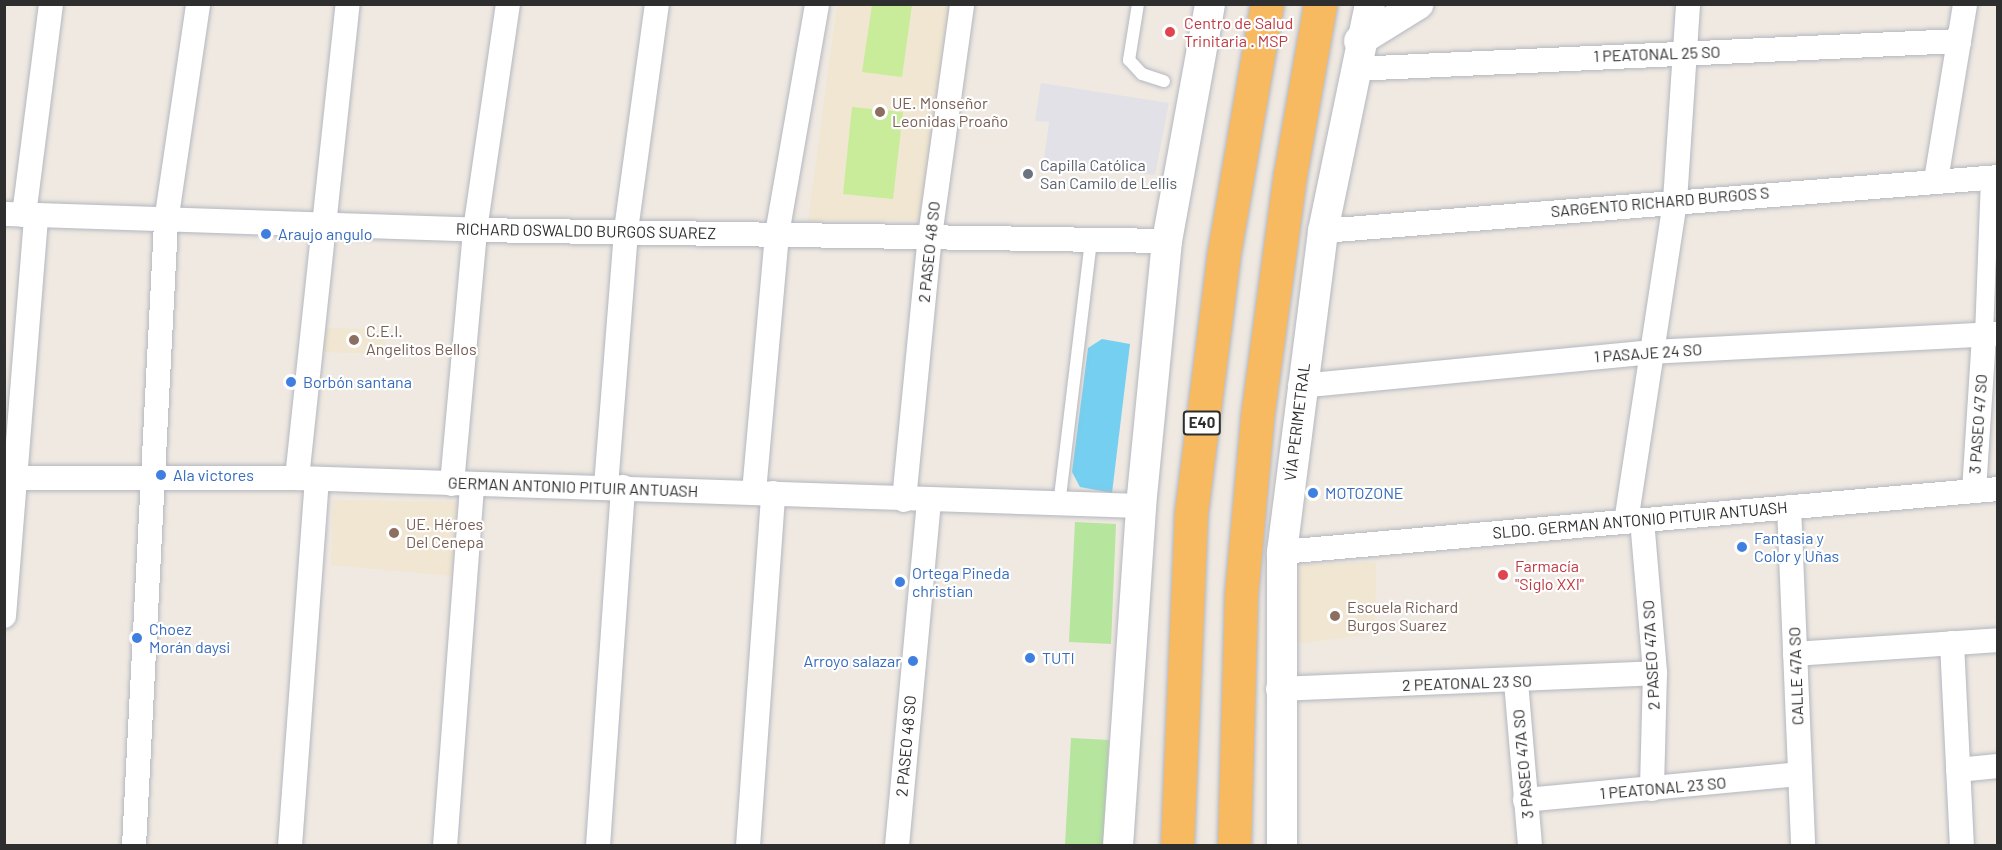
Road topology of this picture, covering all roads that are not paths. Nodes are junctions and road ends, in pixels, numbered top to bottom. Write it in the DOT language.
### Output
graph roads {
  1 [pos="51,4"];
  2 [pos="198,4"];
  3 [pos="348,4"];
  4 [pos="508,4"];
  5 [pos="657,4"];
  6 [pos="817,4"];
  7 [pos="962,4"];
  8 [pos="1138,4"];
  9 [pos="1210,4"];
  10 [pos="1267,4"];
  11 [pos="1320,4"];
  12 [pos="1370,4"];
  13 [pos="1419,4"];
  14 [pos="1688,4"];
  15 [pos="1965,4"];
  16 [pos="1959,41"];
  17 [pos="1687,53"];
  18 [pos="1357,55"];
  19 [pos="1164,81"];
  20 [pos="1994,178"];
  21 [pos="1936,180"];
  22 [pos="1675,201"];
  23 [pos="21,215"];
  24 [pos="166,222"];
  25 [pos="320,224"];
  26 [pos="475,230"];
  27 [pos="626,230"];
  28 [pos="1323,231"];
  29 [pos="777,234"];
  30 [pos="930,236"];
  31 [pos="1091,240"];
  32 [pos="1167,241"];
  33 [pos="1991,334"];
  34 [pos="1651,352"];
  35 [pos="1300,386"];
  36 [pos="11,478"];
  37 [pos="307,479"];
  38 [pos="153,480"];
  39 [pos="462,484"];
  40 [pos="614,487"];
  41 [pos="1986,490"];
  42 [pos="763,493"];
  43 [pos="904,500"];
  44 [pos="929,502"];
  45 [pos="1059,505"];
  46 [pos="1141,506"];
  47 [pos="1789,507"];
  48 [pos="1634,521"];
  49 [pos="1282,552"];
  50 [pos="4,616"];
  51 [pos="1998,640"];
  52 [pos="1952,643"];
  53 [pos="1795,654"];
  54 [pos="1655,673"];
  55 [pos="1516,682"];
  56 [pos="1278,689"];
  57 [pos="1998,766"];
  58 [pos="1958,770"];
  59 [pos="1800,774"];
  60 [pos="1652,789"];
  61 [pos="1525,800"];
  62 [pos="134,846"];
  63 [pos="290,846"];
  64 [pos="445,846"];
  65 [pos="598,846"];
  66 [pos="748,846"];
  67 [pos="897,846"];
  68 [pos="1118,846"];
  69 [pos="1177,846"];
  70 [pos="1234,846"];
  71 [pos="1282,846"];
  72 [pos="1530,846"];
  73 [pos="1803,846"];
  74 [pos="1962,846"];
  1 -- 23 [label="street"];
  2 -- 24 [label="street"];
  3 -- 25 [label="street"];
  4 -- 26 [label="street"];
  5 -- 27 [label="street"];
  6 -- 29 [label="street"];
  7 -- 30 [label="street, 2 PASEO 48 SO"];
  8 -- 19 [label="lane"];
  9 -- 32 [label="street"];
  10 -- 69 [label="highway, E40"];
  11 -- 70 [label="highway"];
  12 -- 18 [label="street, VÍA PERIMETRAL"];
  13 -- 18 [label="street"];
  14 -- 17 [label="street, 2 PASEO 47A SO"];
  15 -- 16 [label="street"];
  16 -- 17 [label="street, 1 PEATONAL 25 SO"];
  16 -- 21 [label="street"];
  17 -- 18 [label="street, 1 PEATONAL 25 SO"];
  17 -- 22 [label="street, 2 PASEO 47A SO"];
  18 -- 28 [label="street, VÍA PERIMETRAL"];
  20 -- 21 [label="street, SARGENTO RICHARD BURGOS S"];
  20 -- 33 [label="street, 3 PASEO 47 SO"];
  21 -- 22 [label="street, SARGENTO RICHARD BURGOS S"];
  22 -- 28 [label="street, SARGENTO RICHARD BURGOS S"];
  22 -- 34 [label="street, 2 PASEO 47A SO"];
  23 -- 24 [label="street, RICHARD OSWALDO BURGOS SUAREZ"];
  23 -- 36 [label="street"];
  24 -- 25 [label="street, RICHARD OSWALDO BURGOS SUAREZ"];
  24 -- 38 [label="street"];
  25 -- 26 [label="street, RICHARD OSWALDO BURGOS SUAREZ"];
  25 -- 37 [label="street"];
  26 -- 27 [label="street, RICHARD OSWALDO BURGOS SUAREZ"];
  26 -- 39 [label="street"];
  27 -- 29 [label="street, RICHARD OSWALDO BURGOS SUAREZ"];
  27 -- 40 [label="street"];
  28 -- 35 [label="street, VÍA PERIMETRAL"];
  29 -- 30 [label="street, RICHARD OSWALDO BURGOS SUAREZ"];
  29 -- 42 [label="street"];
  30 -- 31 [label="street, RICHARD OSWALDO BURGOS SUAREZ"];
  30 -- 43 [label="street, 2 PASEO 48 SO"];
  31 -- 32 [label="street, RICHARD OSWALDO BURGOS SUAREZ"];
  31 -- 45 [label="lane"];
  32 -- 46 [label="street"];
  33 -- 34 [label="street, 1 PASAJE 24 SO"];
  33 -- 41 [label="street, 3 PASEO 47 SO"];
  34 -- 35 [label="street, 1 PASAJE 24 SO"];
  34 -- 48 [label="street, 2 PASEO 47A SO"];
  35 -- 49 [label="street, VÍA PERIMETRAL"];
  36 -- 38 [label="street, GERMAN ANTONIO PITUIR ANTUASH"];
  36 -- 50 [label="street"];
  37 -- 38 [label="street, GERMAN ANTONIO PITUIR ANTUASH"];
  37 -- 39 [label="street, GERMAN ANTONIO PITUIR ANTUASH"];
  37 -- 63 [label="street"];
  38 -- 62 [label="street"];
  39 -- 40 [label="street, GERMAN ANTONIO PITUIR ANTUASH"];
  39 -- 64 [label="street"];
  40 -- 42 [label="street, GERMAN ANTONIO PITUIR ANTUASH"];
  40 -- 65 [label="street"];
  41 -- 47 [label="street, SLDO. GERMAN ANTONIO PITUIR ANTUASH"];
  42 -- 43 [label="street, GERMAN ANTONIO PITUIR ANTUASH"];
  42 -- 66 [label="street"];
  43 -- 44 [label="street, GERMAN ANTONIO PITUIR ANTUASH"];
  44 -- 45 [label="street, GERMAN ANTONIO PITUIR ANTUASH"];
  44 -- 67 [label="street, 2 PASEO 48 SO"];
  45 -- 46 [label="street, GERMAN ANTONIO PITUIR ANTUASH"];
  46 -- 68 [label="street"];
  47 -- 48 [label="street, SLDO. GERMAN ANTONIO PITUIR ANTUASH"];
  47 -- 53 [label="street, CALLE 47A SO"];
  48 -- 49 [label="street, SLDO. GERMAN ANTONIO PITUIR ANTUASH"];
  48 -- 54 [label="street, 2 PASEO 47A SO"];
  49 -- 56 [label="street, VÍA PERIMETRAL"];
  51 -- 52 [label="street"];
  52 -- 53 [label="street"];
  52 -- 58 [label="street"];
  53 -- 59 [label="street, CALLE 47A SO"];
  54 -- 55 [label="street, 2 PEATONAL 23 SO"];
  54 -- 60 [label="street, 2 PASEO 47A SO"];
  55 -- 56 [label="street, 2 PEATONAL 23 SO"];
  55 -- 61 [label="street, 3 PASEO 47A SO"];
  56 -- 71 [label="street, VÍA PERIMETRAL"];
  57 -- 58 [label="street"];
  58 -- 74 [label="street"];
  59 -- 60 [label="street, 1 PEATONAL 23 SO"];
  59 -- 73 [label="street, CALLE 47A SO"];
  60 -- 61 [label="street, 1 PEATONAL 23 SO"];
  61 -- 72 [label="street, 3 PASEO 47A SO"];
}
